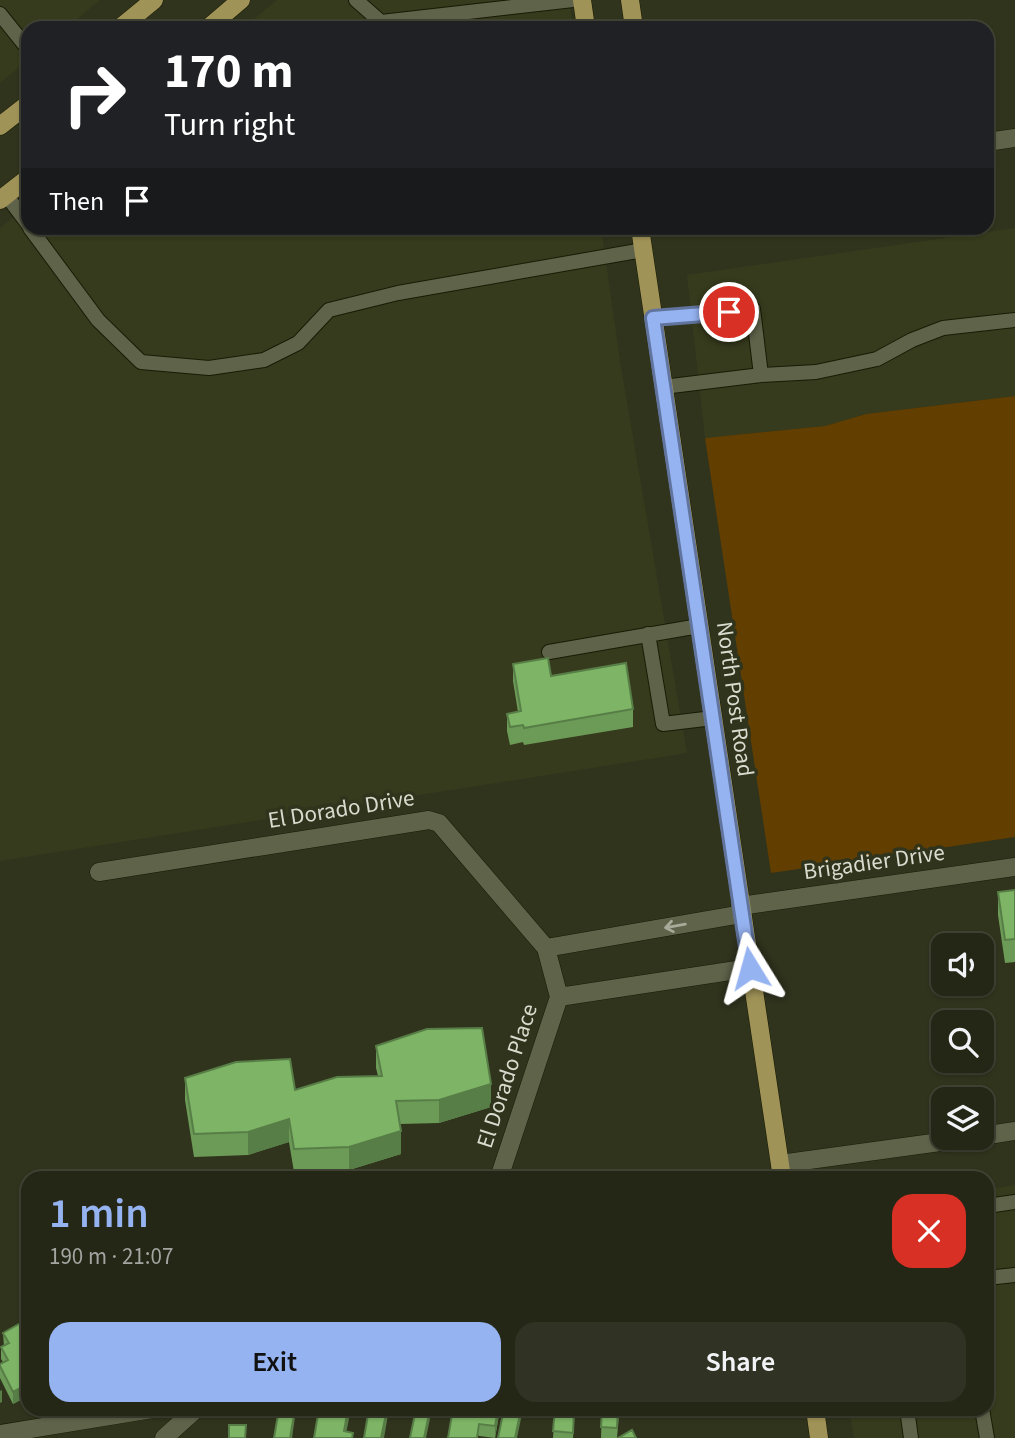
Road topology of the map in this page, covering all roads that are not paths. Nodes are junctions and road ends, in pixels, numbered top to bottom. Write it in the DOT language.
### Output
graph roads {
  1 [pos="154,0"];
  2 [pos="242,0"];
  3 [pos="356,0"];
  4 [pos="573,0"];
  5 [pos="582,0"];
  6 [pos="630,0"];
  7 [pos="0,14"];
  8 [pos="128,21"];
  9 [pos="216,21"];
  10 [pos="380,21"];
  11 [pos="390,21"];
  12 [pos="585,21"];
  13 [pos="633,21"];
  14 [pos="21,40"];
  15 [pos="21,110"];
  16 [pos="0,126"];
  17 [pos="1015,138"];
  18 [pos="994,141"];
  19 [pos="21,183"];
  20 [pos="3,198"];
  21 [pos="21,217"];
  22 [pos="36,235"];
  23 [pos="641,235"];
  24 [pos="643,250"];
  25 [pos="653,318"];
  26 [pos="1015,320"];
  27 [pos="761,375"];
  28 [pos="663,387"];
  29 [pos="699,626"];
  30 [pos="648,634"];
  31 [pos="550,652"];
  32 [pos="713,718"];
  33 [pos="1015,867"];
  34 [pos="99,873"];
  35 [pos="741,910"];
  36 [pos="546,948"];
  37 [pos="750,968"];
  38 [pos="559,998"];
  39 [pos="1015,1131"];
  40 [pos="994,1134"];
  41 [pos="931,1145"];
  42 [pos="501,1171"];
  43 [pos="781,1171"];
  44 [pos="1015,1202"];
  45 [pos="994,1205"];
  46 [pos="1015,1275"];
  47 [pos="994,1277"];
  48 [pos="109,1416"];
  49 [pos="188,1416"];
  50 [pos="816,1416"];
  51 [pos="908,1416"];
  52 [pos="983,1416"];
  53 [pos="0,1434"];
  54 [pos="164,1438"];
  55 [pos="819,1438"];
  56 [pos="911,1438"];
  57 [pos="987,1438"];
  1 -- 8 [label="main road"];
  2 -- 9 [label="main road"];
  3 -- 10 [label="lane"];
  4 -- 11 [label="lane"];
  5 -- 12 [label="main road"];
  6 -- 13 [label="main road"];
  7 -- 14 [label="lane"];
  15 -- 16 [label="main road"];
  17 -- 18 [label="street"];
  19 -- 20 [label="main road"];
  20 -- 21 [label="lane"];
  22 -- 24 [label="lane"];
  23 -- 24 [label="main road, North Post Road"];
  24 -- 25 [label="main road, North Post Road"];
  25 -- 27 [label="lane"];
  25 -- 28 [label="main road, North Post Road"];
  26 -- 27 [label="lane"];
  27 -- 28 [label="lane"];
  28 -- 29 [label="main road, North Post Road"];
  29 -- 30 [label="lane"];
  29 -- 32 [label="main road, North Post Road"];
  30 -- 31 [label="lane"];
  30 -- 32 [label="lane"];
  32 -- 35 [label="main road, North Post Road"];
  33 -- 35 [label="street, Brigadier Drive"];
  34 -- 36 [label="street, El Dorado Drive"];
  35 -- 36 [label="street, one-way"];
  35 -- 37 [label="main road, North Post Road"];
  36 -- 38 [label="street, El Dorado Place"];
  37 -- 38 [label="street"];
  37 -- 43 [label="main road, North Post Road"];
  38 -- 42 [label="street, El Dorado Place"];
  39 -- 40 [label="street"];
  41 -- 43 [label="street"];
  44 -- 45 [label="lane"];
  46 -- 47 [label="lane"];
  48 -- 53 [label="street"];
  49 -- 54 [label="street"];
  50 -- 55 [label="main road"];
  51 -- 56 [label="lane"];
  52 -- 57 [label="lane"];
}
